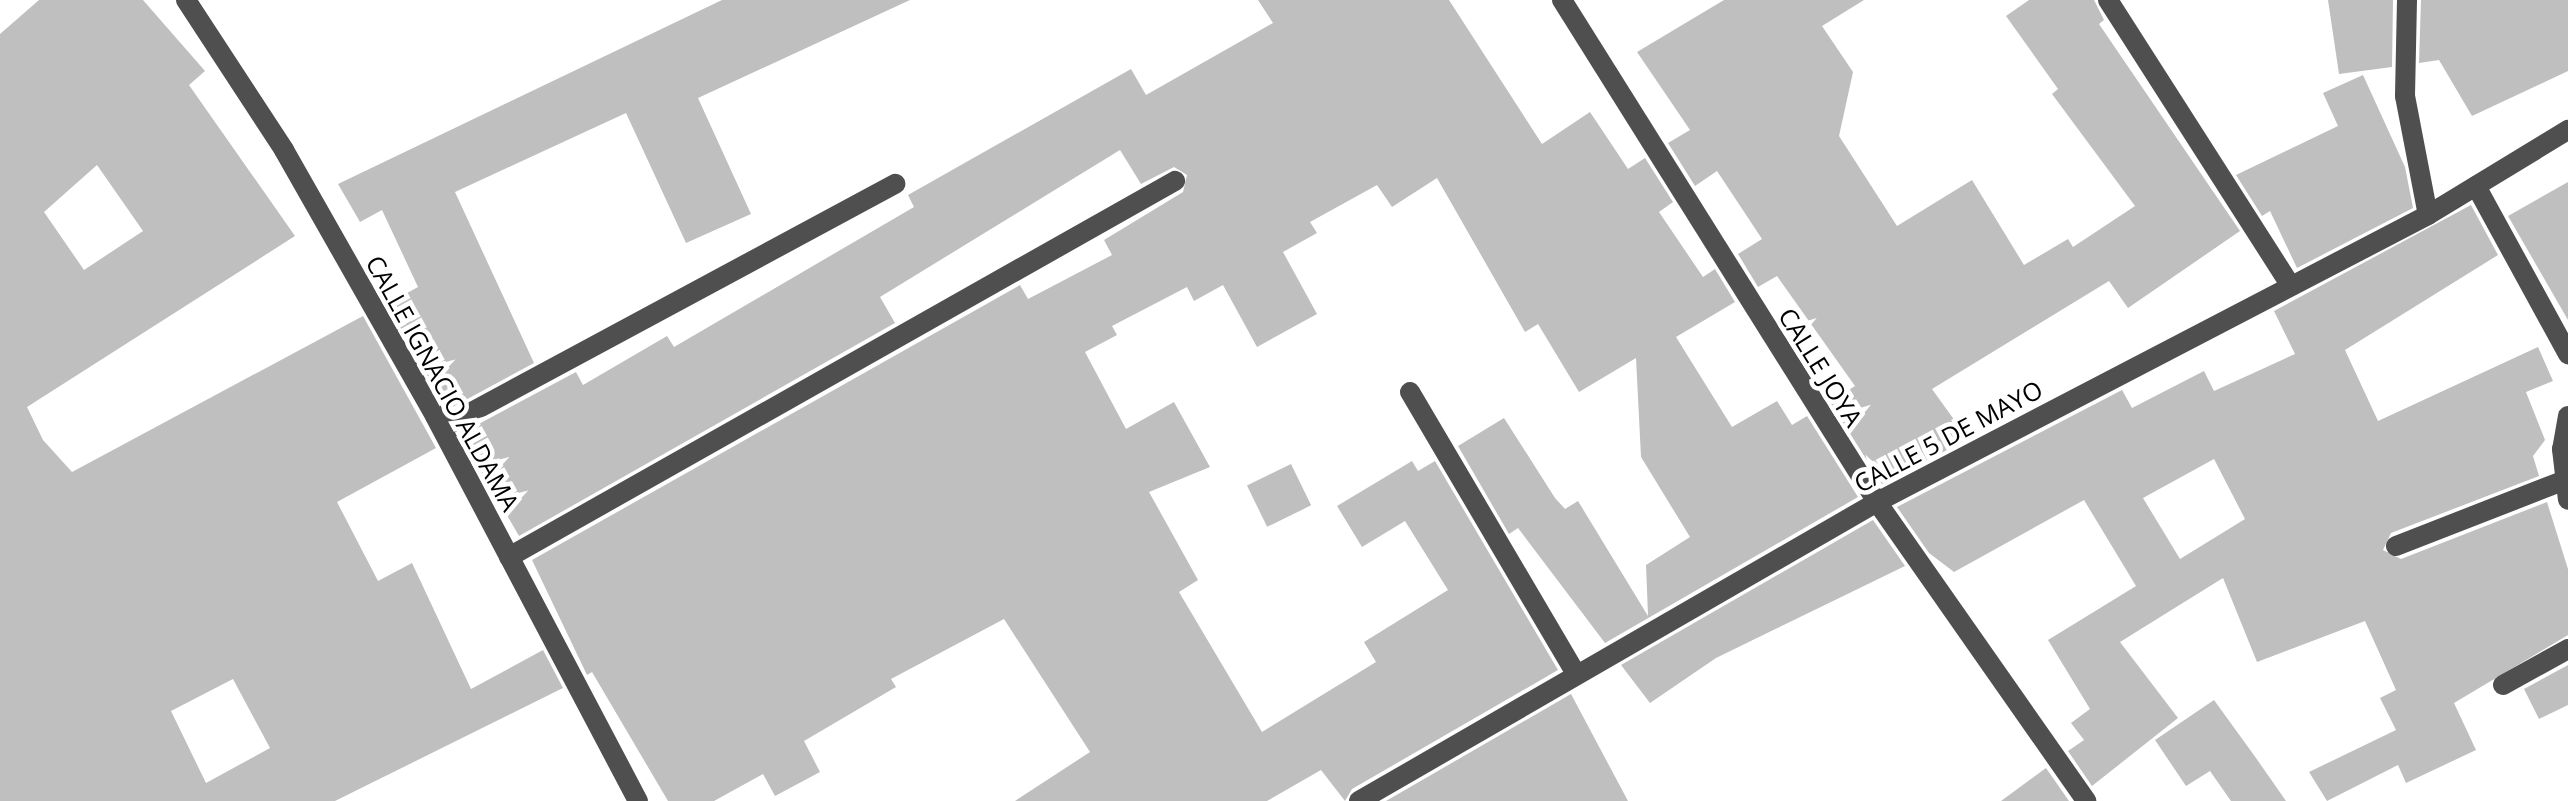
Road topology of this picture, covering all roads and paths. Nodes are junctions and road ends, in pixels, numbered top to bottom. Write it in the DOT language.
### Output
graph roads {
  1 [pos="186,0"];
  2 [pos="1562,0"];
  3 [pos="2108,0"];
  4 [pos="2406,0"];
  5 [pos="2568,130"];
  6 [pos="1175,181"];
  7 [pos="895,184"];
  8 [pos="2476,186"];
  9 [pos="2428,215"];
  10 [pos="2289,282"];
  11 [pos="2568,354"];
  12 [pos="1410,392"];
  13 [pos="2568,416"];
  14 [pos="442,428"];
  15 [pos="2566,490"];
  16 [pos="1876,502"];
  17 [pos="2396,546"];
  18 [pos="509,557"];
  19 [pos="2568,649"];
  20 [pos="1576,674"];
  21 [pos="2503,686"];
  22 [pos="638,801"];
  23 [pos="1359,801"];
  24 [pos="2086,801"];
  1 -- 14 [label="street, CALLE IGNACIO ALDAMA"];
  2 -- 16 [label="street, CALLE JOYA"];
  3 -- 10 [label="street"];
  4 -- 9 [label="street"];
  5 -- 8 [label="street, CALLE 5 DE MAYO"];
  6 -- 18 [label="street"];
  7 -- 14 [label="street"];
  8 -- 9 [label="street, CALLE 5 DE MAYO"];
  8 -- 11 [label="street"];
  9 -- 10 [label="street, CALLE 5 DE MAYO"];
  10 -- 16 [label="street, CALLE 5 DE MAYO"];
  12 -- 20 [label="street"];
  13 -- 15 [label="street"];
  14 -- 18 [label="street, CALLE IGNACIO ALDAMA"];
  15 -- 17 [label="street"];
  16 -- 20 [label="street, CALLE 5 DE MAYO"];
  16 -- 24 [label="street, CALLE JOYA"];
  18 -- 22 [label="street, CALLE IGNACIO ALDAMA"];
  19 -- 21 [label="street"];
  20 -- 23 [label="street, CALLE 5 DE MAYO"];
}
